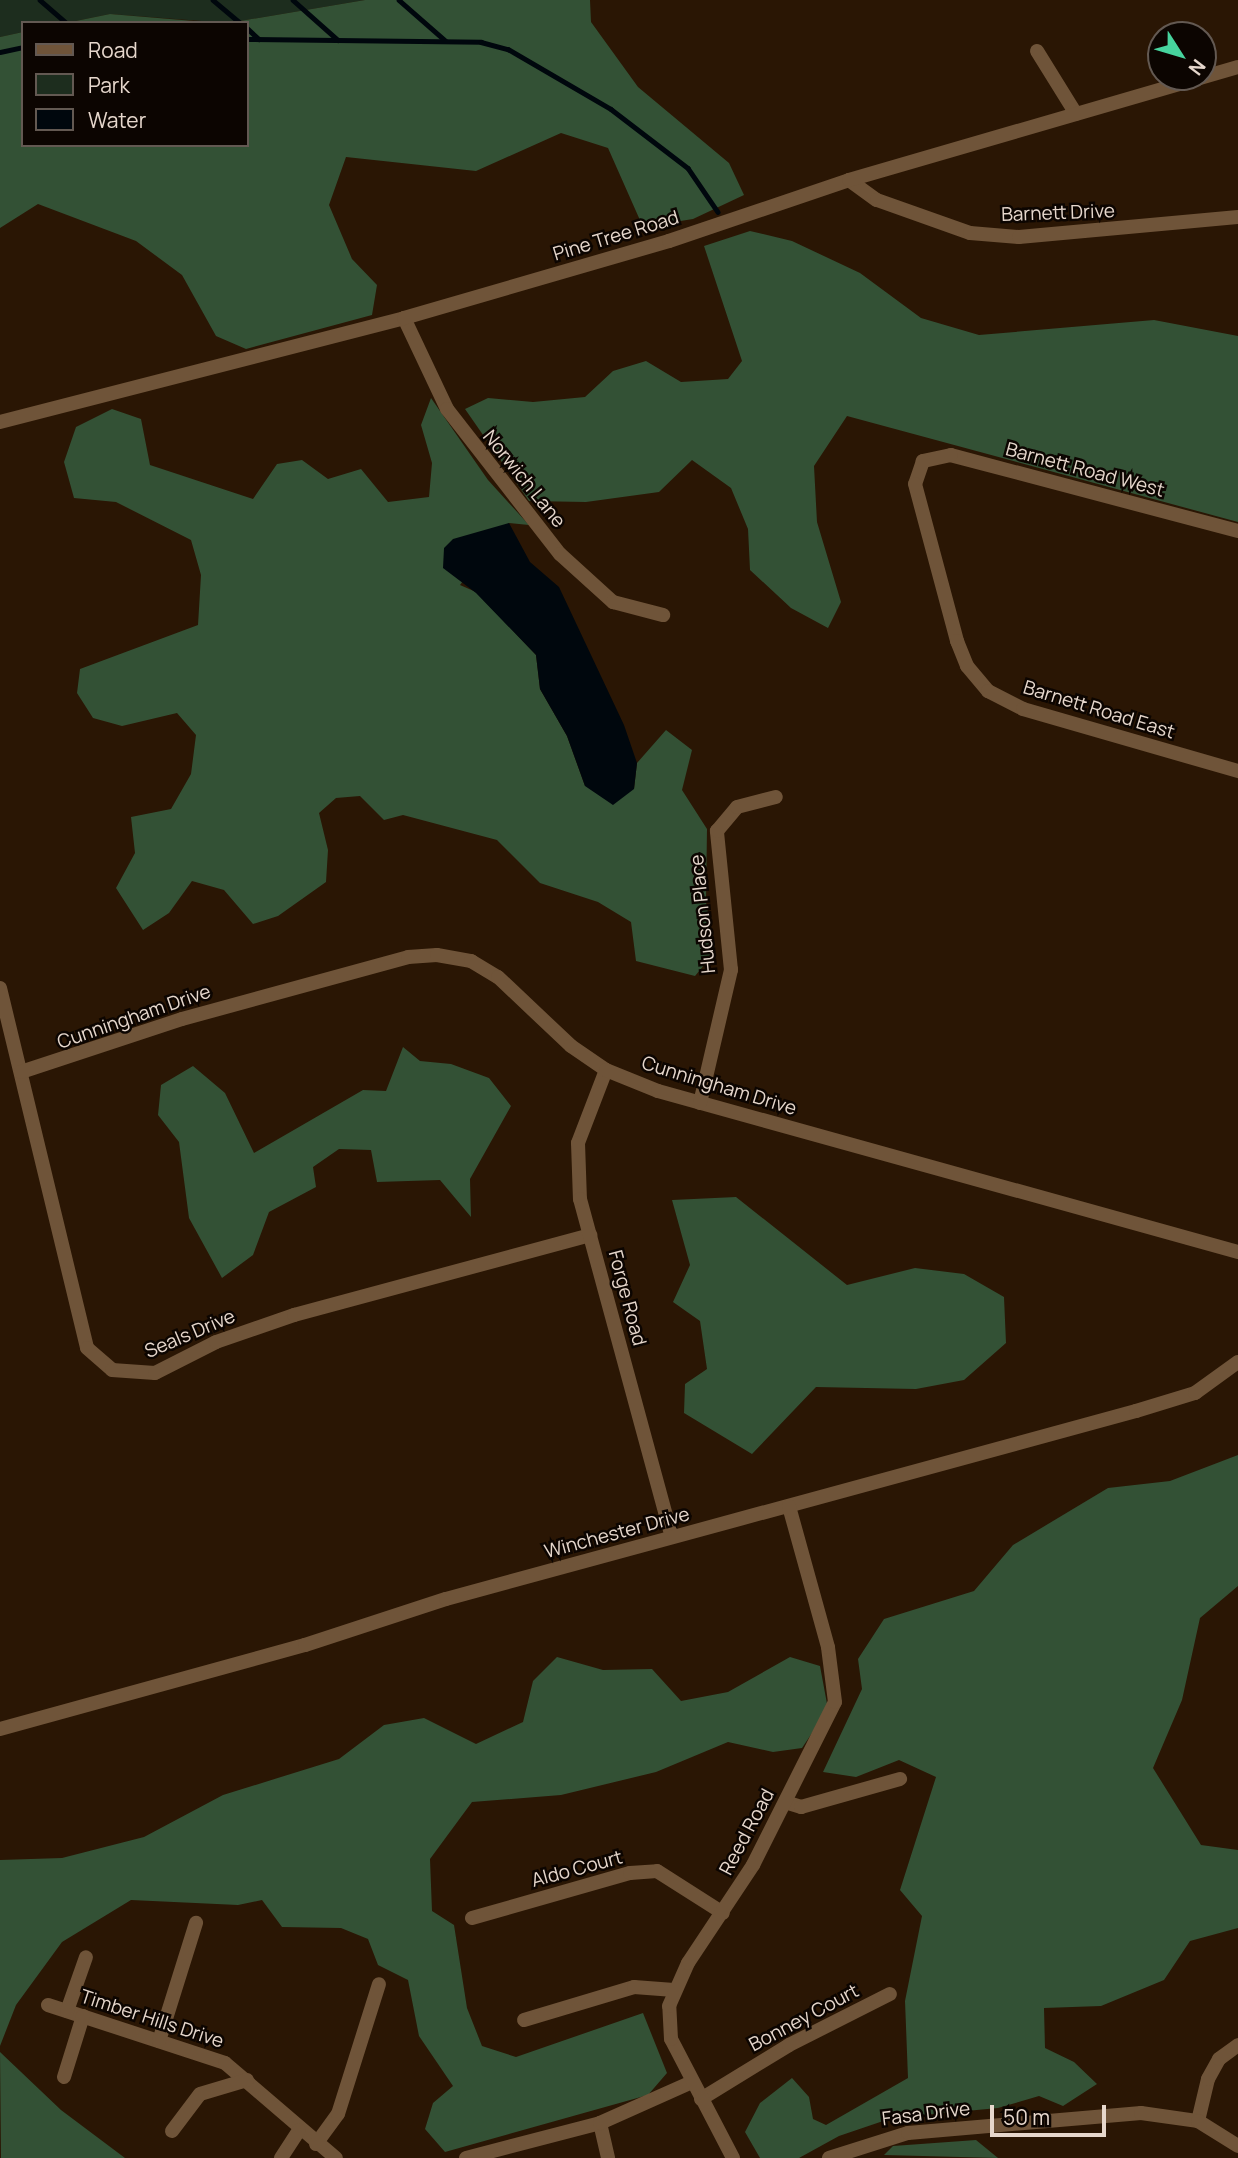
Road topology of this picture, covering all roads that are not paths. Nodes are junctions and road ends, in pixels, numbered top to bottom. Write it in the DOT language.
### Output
graph roads {
  1 [pos="1037,51"];
  2 [pos="1238,67"];
  3 [pos="1076,114"];
  4 [pos="849,180"];
  5 [pos="1238,217"];
  6 [pos="404,318"];
  7 [pos="0,422"];
  8 [pos="923,461"];
  9 [pos="1238,531"];
  10 [pos="663,615"];
  11 [pos="1238,771"];
  12 [pos="776,797"];
  13 [pos="0,988"];
  14 [pos="606,1070"];
  15 [pos="21,1072"];
  16 [pos="700,1103"];
  17 [pos="590,1235"];
  18 [pos="1238,1252"];
  19 [pos="1238,1362"];
  20 [pos="789,1506"];
  21 [pos="672,1537"];
  22 [pos="2,1723"];
  23 [pos="900,1779"];
  24 [pos="785,1802"];
  25 [pos="723,1913"];
  26 [pos="472,1918"];
  27 [pos="196,1923"];
  28 [pos="86,1957"];
  29 [pos="379,1983"];
  30 [pos="674,1990"];
  31 [pos="890,1994"];
  32 [pos="48,2005"];
  33 [pos="67,2011"];
  34 [pos="83,2016"];
  35 [pos="524,2020"];
  36 [pos="159,2041"];
  37 [pos="1238,2045"];
  38 [pos="64,2077"];
  39 [pos="247,2080"];
  40 [pos="692,2082"];
  41 [pos="701,2099"];
  42 [pos="1198,2121"];
  43 [pos="600,2123"];
  44 [pos="299,2130"];
  45 [pos="172,2132"];
  46 [pos="316,2144"];
  47 [pos="1238,2146"];
  48 [pos="281,2158"];
  49 [pos="336,2158"];
  50 [pos="466,2158"];
  51 [pos="608,2158"];
  52 [pos="733,2158"];
  53 [pos="829,2158"];
  1 -- 3 [label="street"];
  2 -- 3 [label="street, Pine Tree Road"];
  3 -- 4 [label="street, Pine Tree Road"];
  4 -- 5 [label="street, Barnett Drive"];
  4 -- 6 [label="street, Pine Tree Road"];
  6 -- 7 [label="street, Pine Tree Road"];
  6 -- 10 [label="street, Norwich Lane"];
  8 -- 9 [label="street, Barnett Road West"];
  8 -- 11 [label="street, Barnett Road East"];
  12 -- 16 [label="street, Hudson Place"];
  13 -- 15 [label="street, Seals Drive"];
  14 -- 15 [label="street, Cunningham Drive"];
  14 -- 16 [label="street, Cunningham Drive"];
  14 -- 17 [label="street, Forge Road"];
  15 -- 17 [label="street, Seals Drive"];
  16 -- 18 [label="street, Cunningham Drive"];
  17 -- 21 [label="street, Forge Road"];
  19 -- 20 [label="street, Winchester Drive"];
  20 -- 21 [label="street, Winchester Drive"];
  20 -- 24 [label="street, Reed Road"];
  21 -- 22 [label="street, Winchester Drive"];
  23 -- 24 [label="street"];
  24 -- 25 [label="street, Reed Road"];
  25 -- 26 [label="street, Aldo Court"];
  25 -- 30 [label="street, Reed Road"];
  27 -- 36 [label="street"];
  28 -- 33 [label="street"];
  29 -- 46 [label="street"];
  30 -- 35 [label="street"];
  30 -- 40 [label="street, Reed Road"];
  31 -- 41 [label="street, Bonney Court"];
  32 -- 33 [label="street, Timber Hills Drive"];
  33 -- 34 [label="street, Timber Hills Drive"];
  34 -- 36 [label="street, Timber Hills Drive"];
  34 -- 38 [label="street"];
  36 -- 39 [label="street, Timber Hills Drive"];
  37 -- 42 [label="street"];
  39 -- 44 [label="street, Timber Hills Drive"];
  39 -- 45 [label="street"];
  40 -- 41 [label="street, Reed Road"];
  40 -- 43 [label="street"];
  41 -- 52 [label="street, Reed Road"];
  42 -- 47 [label="street"];
  42 -- 53 [label="street, Fasa Drive"];
  43 -- 50 [label="street"];
  43 -- 51 [label="street"];
  44 -- 46 [label="street, Timber Hills Drive"];
  44 -- 48 [label="street"];
  46 -- 49 [label="street, Timber Hills Drive"];
}
